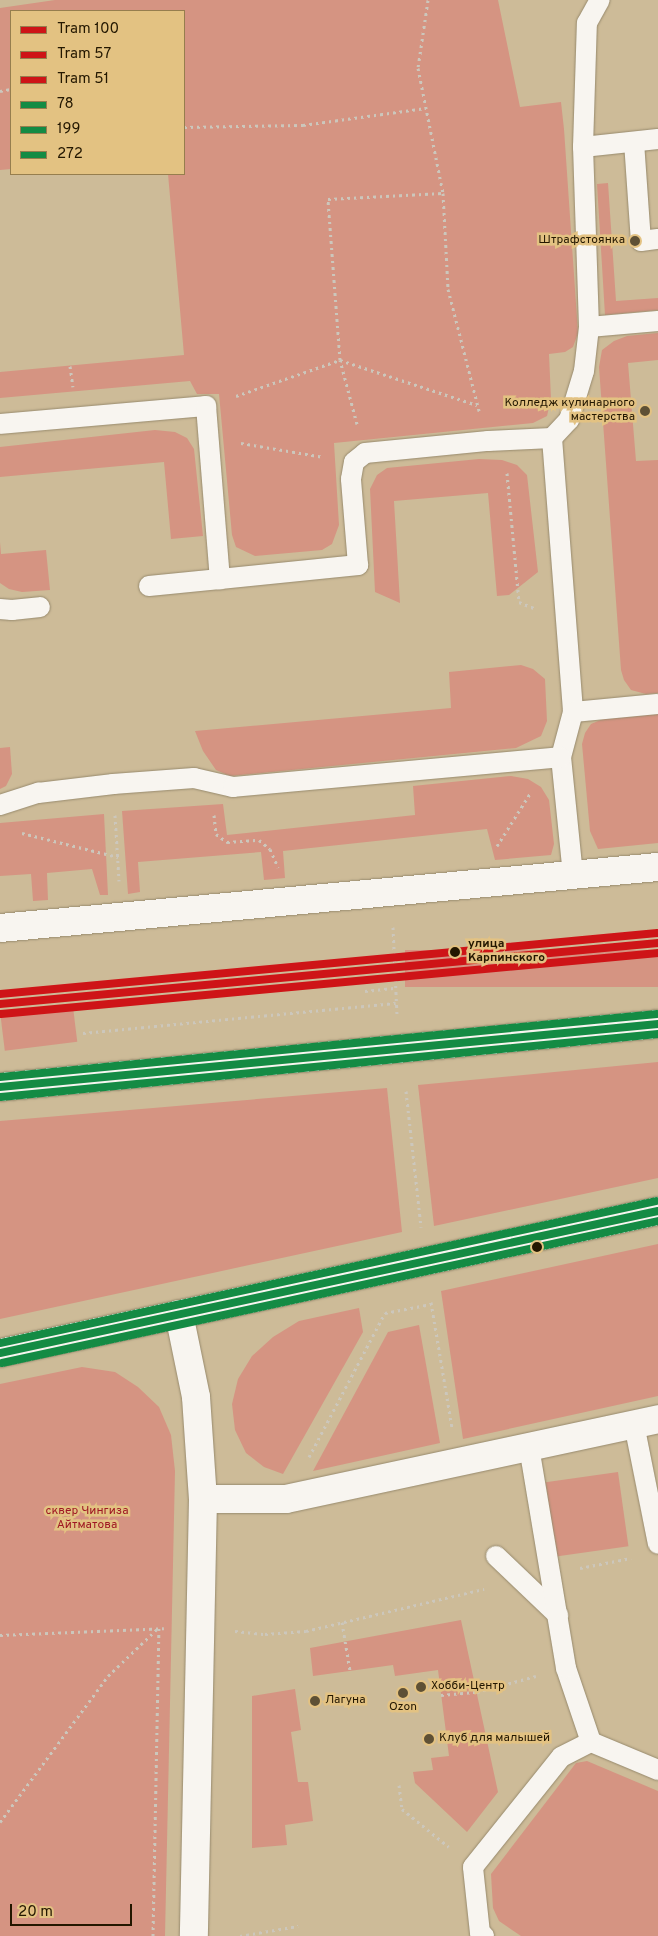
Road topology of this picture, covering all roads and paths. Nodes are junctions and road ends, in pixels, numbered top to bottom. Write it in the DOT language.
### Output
graph roads {
  1 [pos="428,0"];
  2 [pos="600,0"];
  3 [pos="426,108"];
  4 [pos="185,127"];
  5 [pos="658,139"];
  6 [pos="634,142"];
  7 [pos="583,147"];
  8 [pos="443,193"];
  9 [pos="658,239"];
  10 [pos="658,321"];
  11 [pos="589,327"];
  12 [pos="340,360"];
  13 [pos="70,366"];
  14 [pos="72,381"];
  15 [pos="477,405"];
  16 [pos="206,406"];
  17 [pos="0,424"];
  18 [pos="208,437"];
  19 [pos="552,438"];
  20 [pos="496,440"];
  21 [pos="360,458"];
  22 [pos="220,578"];
  23 [pos="148,586"];
  24 [pos="40,607"];
  25 [pos="0,608"];
  26 [pos="566,619"];
  27 [pos="658,704"];
  28 [pos="573,712"];
  29 [pos="561,757"];
  30 [pos="211,782"];
  31 [pos="113,784"];
  32 [pos="0,805"];
  33 [pos="13,831"];
  34 [pos="118,858"];
  35 [pos="658,867"];
  36 [pos="573,875"];
  37 [pos="120,883"];
  38 [pos="475,884"];
  39 [pos="391,892"];
  40 [pos="292,901"];
  41 [pos="0,928"];
  42 [pos="396,988"];
  43 [pos="365,991"];
  44 [pos="396,1003"];
  45 [pos="397,1014"];
  46 [pos="658,1024"];
  47 [pos="82,1033"];
  48 [pos="0,1087"];
  49 [pos="406,1091"];
  50 [pos="658,1211"];
  51 [pos="421,1228"];
  52 [pos="430,1298"];
  53 [pos="431,1304"];
  54 [pos="179,1314"];
  55 [pos="0,1353"];
  56 [pos="646,1421"];
  57 [pos="529,1446"];
  58 [pos="458,1462"];
  59 [pos="305,1464"];
  60 [pos="203,1499"];
  61 [pos="658,1544"];
  62 [pos="496,1556"];
  63 [pos="640,1556"];
  64 [pos="549,1574"];
  65 [pos="492,1587"];
  66 [pos="558,1615"];
  67 [pos="342,1622"];
  68 [pos="158,1628"];
  69 [pos="306,1630"];
  70 [pos="0,1634"];
  71 [pos="566,1668"];
  72 [pos="350,1671"];
  73 [pos="441,1695"];
  74 [pos="591,1742"];
  75 [pos="658,1770"];
  76 [pos="399,1785"];
  77 [pos="0,1822"];
  78 [pos="473,1867"];
  79 [pos="298,1926"];
  80 [pos="153,1936"];
  81 [pos="194,1936"];
  82 [pos="240,1936"];
  83 [pos="484,1936"];
  1 -- 3 [label="path"];
  2 -- 7 [label="lane"];
  3 -- 4 [label="path"];
  3 -- 8 [label="path"];
  5 -- 6 [label="lane"];
  6 -- 7 [label="lane"];
  6 -- 9 [label="lane"];
  7 -- 11 [label="lane"];
  8 -- 12 [label="path"];
  8 -- 15 [label="path"];
  10 -- 11 [label="lane"];
  11 -- 19 [label="lane"];
  12 -- 15 [label="path"];
  12 -- 16 [label="path"];
  12 -- 21 [label="path"];
  13 -- 14 [label="path"];
  15 -- 20 [label="path"];
  16 -- 17 [label="lane"];
  16 -- 18 [label="lane"];
  18 -- 21 [label="path"];
  18 -- 22 [label="lane"];
  19 -- 20 [label="lane"];
  19 -- 26 [label="lane"];
  20 -- 21 [label="lane"];
  20 -- 26 [label="path"];
  21 -- 22 [label="lane"];
  22 -- 23 [label="lane"];
  24 -- 25 [label="lane"];
  26 -- 28 [label="lane"];
  27 -- 28 [label="lane"];
  28 -- 29 [label="lane"];
  29 -- 30 [label="lane"];
  29 -- 36 [label="lane"];
  29 -- 38 [label="path"];
  30 -- 31 [label="lane"];
  30 -- 40 [label="path"];
  31 -- 32 [label="lane"];
  31 -- 34 [label="path"];
  33 -- 34 [label="path"];
  34 -- 37 [label="path"];
  35 -- 36 [label="street"];
  36 -- 38 [label="street"];
  38 -- 39 [label="street"];
  39 -- 40 [label="street"];
  39 -- 42 [label="path"];
  40 -- 41 [label="street"];
  42 -- 43 [label="path"];
  42 -- 44 [label="path"];
  44 -- 45 [label="path"];
  44 -- 47 [label="path"];
  46 -- 48 [label="street"];
  49 -- 51 [label="path"];
  50 -- 54 [label="street"];
  52 -- 53 [label="path"];
  53 -- 58 [label="path"];
  53 -- 59 [label="path"];
  54 -- 55 [label="street"];
  54 -- 60 [label="street"];
  56 -- 57 [label="street"];
  56 -- 61 [label="lane"];
  57 -- 58 [label="street"];
  57 -- 64 [label="lane"];
  58 -- 60 [label="street"];
  60 -- 81 [label="street"];
  62 -- 66 [label="lane"];
  63 -- 64 [label="path"];
  64 -- 66 [label="lane"];
  65 -- 67 [label="path"];
  66 -- 71 [label="lane"];
  67 -- 69 [label="path"];
  67 -- 72 [label="path"];
  68 -- 70 [label="path"];
  68 -- 77 [label="path"];
  68 -- 80 [label="path"];
  71 -- 73 [label="path"];
  71 -- 74 [label="lane"];
  74 -- 75 [label="lane"];
  74 -- 78 [label="lane"];
  76 -- 78 [label="path"];
  78 -- 83 [label="lane"];
  79 -- 82 [label="path"];
}
